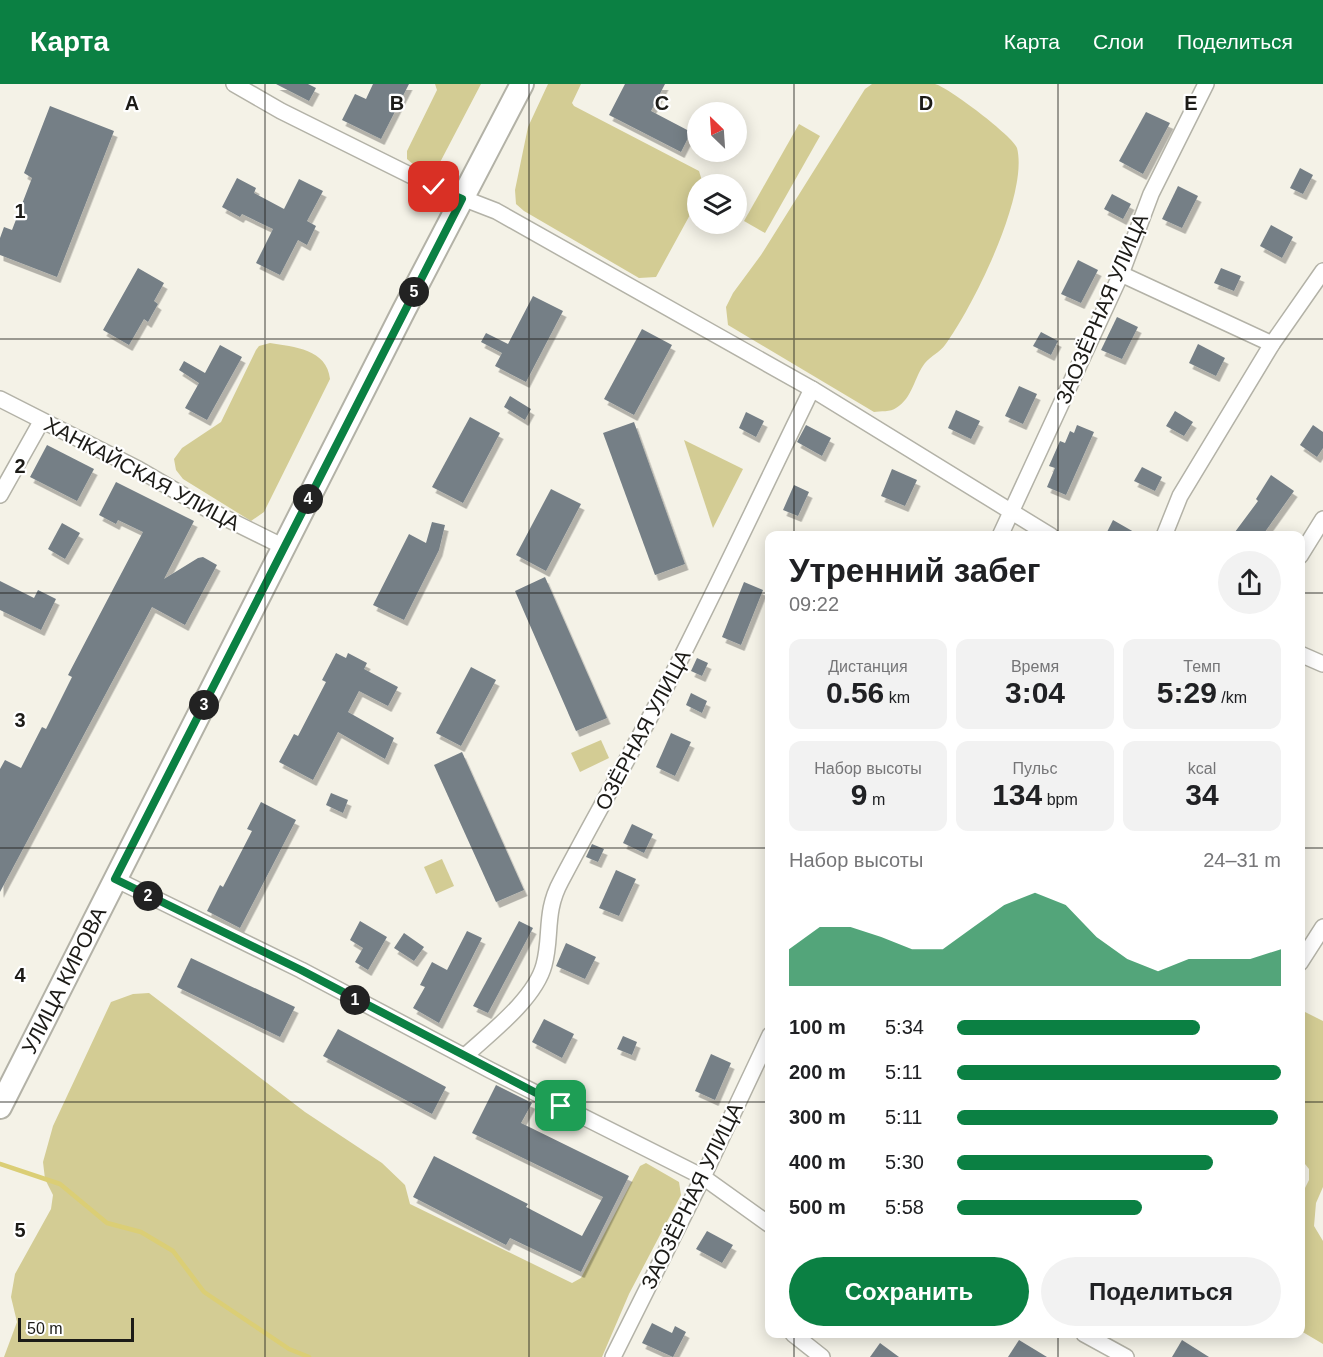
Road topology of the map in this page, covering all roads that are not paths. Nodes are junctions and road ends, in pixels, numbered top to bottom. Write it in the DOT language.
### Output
graph roads {
  1 [pos="234,84"];
  2 [pos="522,84"];
  3 [pos="1206,84"];
  4 [pos="462,199"];
  5 [pos="1323,271"];
  6 [pos="1121,274"];
  7 [pos="1272,344"];
  8 [pos="812,389"];
  9 [pos="0,399"];
  10 [pos="41,422"];
  11 [pos="0,495"];
  12 [pos="1012,510"];
  13 [pos="1323,519"];
  14 [pos="1002,531"];
  15 [pos="1042,531"];
  16 [pos="1166,531"];
  17 [pos="284,547"];
  18 [pos="1305,548"];
  19 [pos="1305,656"];
  20 [pos="1323,664"];
  21 [pos="115,879"];
  22 [pos="1323,927"];
  23 [pos="1305,955"];
  24 [pos="765,1046"];
  25 [pos="465,1056"];
  26 [pos="0,1107"];
  27 [pos="703,1177"];
  28 [pos="765,1221"];
  29 [pos="797,1338"];
  30 [pos="1091,1338"];
  31 [pos="613,1357"];
  32 [pos="822,1357"];
  33 [pos="1126,1357"];
  1 -- 4 [label="street"];
  2 -- 4 [label="main road, УЛИЦА КИРОВА"];
  3 -- 6 [label="street, ЗАОЗЁРНАЯ УЛИЦА"];
  4 -- 8 [label="street"];
  4 -- 17 [label="main road, УЛИЦА КИРОВА"];
  5 -- 7 [label="street"];
  6 -- 7 [label="street"];
  6 -- 12 [label="street, ЗАОЗЁРНАЯ УЛИЦА"];
  7 -- 16 [label="street"];
  8 -- 12 [label="street"];
  8 -- 25 [label="street, ОЗЁРНАЯ УЛИЦА"];
  9 -- 10 [label="street, ХАНКАЙСКАЯ УЛИЦА"];
  10 -- 11 [label="street"];
  10 -- 17 [label="street, ХАНКАЙСКАЯ УЛИЦА"];
  12 -- 14 [label="street, ЗАОЗЁРНАЯ УЛИЦА"];
  12 -- 15 [label="street"];
  13 -- 18 [label="street"];
  17 -- 21 [label="main road, УЛИЦА КИРОВА"];
  19 -- 20 [label="street"];
  21 -- 25 [label="street"];
  21 -- 26 [label="main road, УЛИЦА КИРОВА"];
  22 -- 23 [label="street"];
  24 -- 27 [label="street, ЗАОЗЁРНАЯ УЛИЦА"];
  25 -- 27 [label="street"];
  27 -- 28 [label="street"];
  27 -- 31 [label="street, ЗАОЗЁРНАЯ УЛИЦА"];
  29 -- 32 [label="street"];
  30 -- 33 [label="street"];
}
